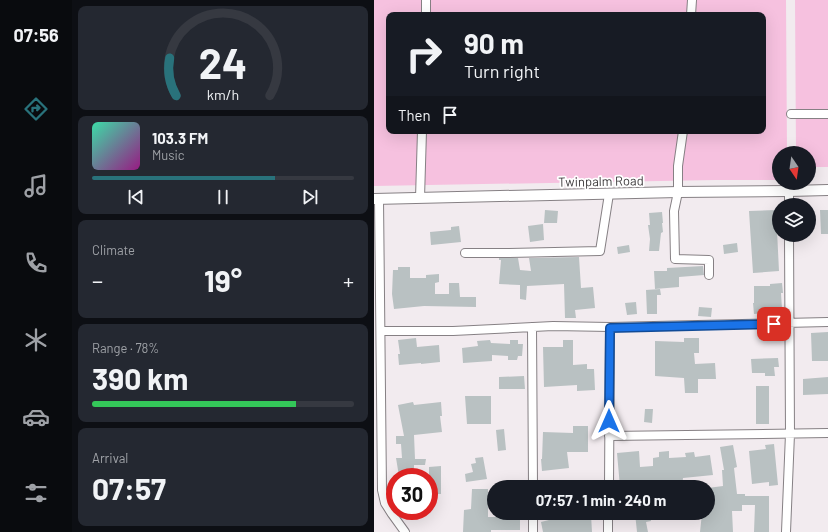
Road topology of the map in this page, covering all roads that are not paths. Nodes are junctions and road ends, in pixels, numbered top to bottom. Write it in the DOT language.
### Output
graph roads {
  1 [pos="426,0"];
  2 [pos="692,0"];
  3 [pos="426,12"];
  4 [pos="691,12"];
  5 [pos="790,114"];
  6 [pos="828,114"];
  7 [pos="422,134"];
  8 [pos="683,134"];
  9 [pos="828,190"];
  10 [pos="789,191"];
  11 [pos="678,192"];
  12 [pos="609,194"];
  13 [pos="376,198"];
  14 [pos="420,198"];
  15 [pos="789,198"];
  16 [pos="789,242"];
  17 [pos="465,253"];
  18 [pos="709,274"];
  19 [pos="828,322"];
  20 [pos="789,323"];
  21 [pos="532,327"];
  22 [pos="610,328"];
  23 [pos="381,331"];
  24 [pos="828,433"];
  25 [pos="790,434"];
  26 [pos="609,436"];
  27 [pos="533,480"];
  28 [pos="609,480"];
  29 [pos="533,520"];
  30 [pos="608,520"];
  31 [pos="405,532"];
  32 [pos="533,532"];
  33 [pos="608,532"];
  34 [pos="786,532"];
  1 -- 3 [label="street"];
  2 -- 4 [label="street"];
  5 -- 6 [label="street"];
  7 -- 14 [label="street"];
  8 -- 11 [label="street"];
  9 -- 10 [label="main road, Twinpalm Road"];
  10 -- 11 [label="main road, Twinpalm Road"];
  10 -- 15 [label="street"];
  11 -- 12 [label="main road, Twinpalm Road"];
  11 -- 18 [label="street"];
  12 -- 14 [label="main road, Twinpalm Road"];
  12 -- 17 [label="street"];
  13 -- 14 [label="main road, Twinpalm Road"];
  13 -- 23 [label="street"];
  16 -- 20 [label="street"];
  19 -- 20 [label="street"];
  20 -- 22 [label="street"];
  20 -- 25 [label="street"];
  21 -- 22 [label="street"];
  21 -- 23 [label="street"];
  21 -- 27 [label="street"];
  22 -- 26 [label="street"];
  23 -- 31 [label="street"];
  24 -- 25 [label="street"];
  25 -- 26 [label="street"];
  25 -- 34 [label="street"];
  26 -- 28 [label="street"];
  29 -- 32 [label="street"];
  30 -- 33 [label="street"];
}
